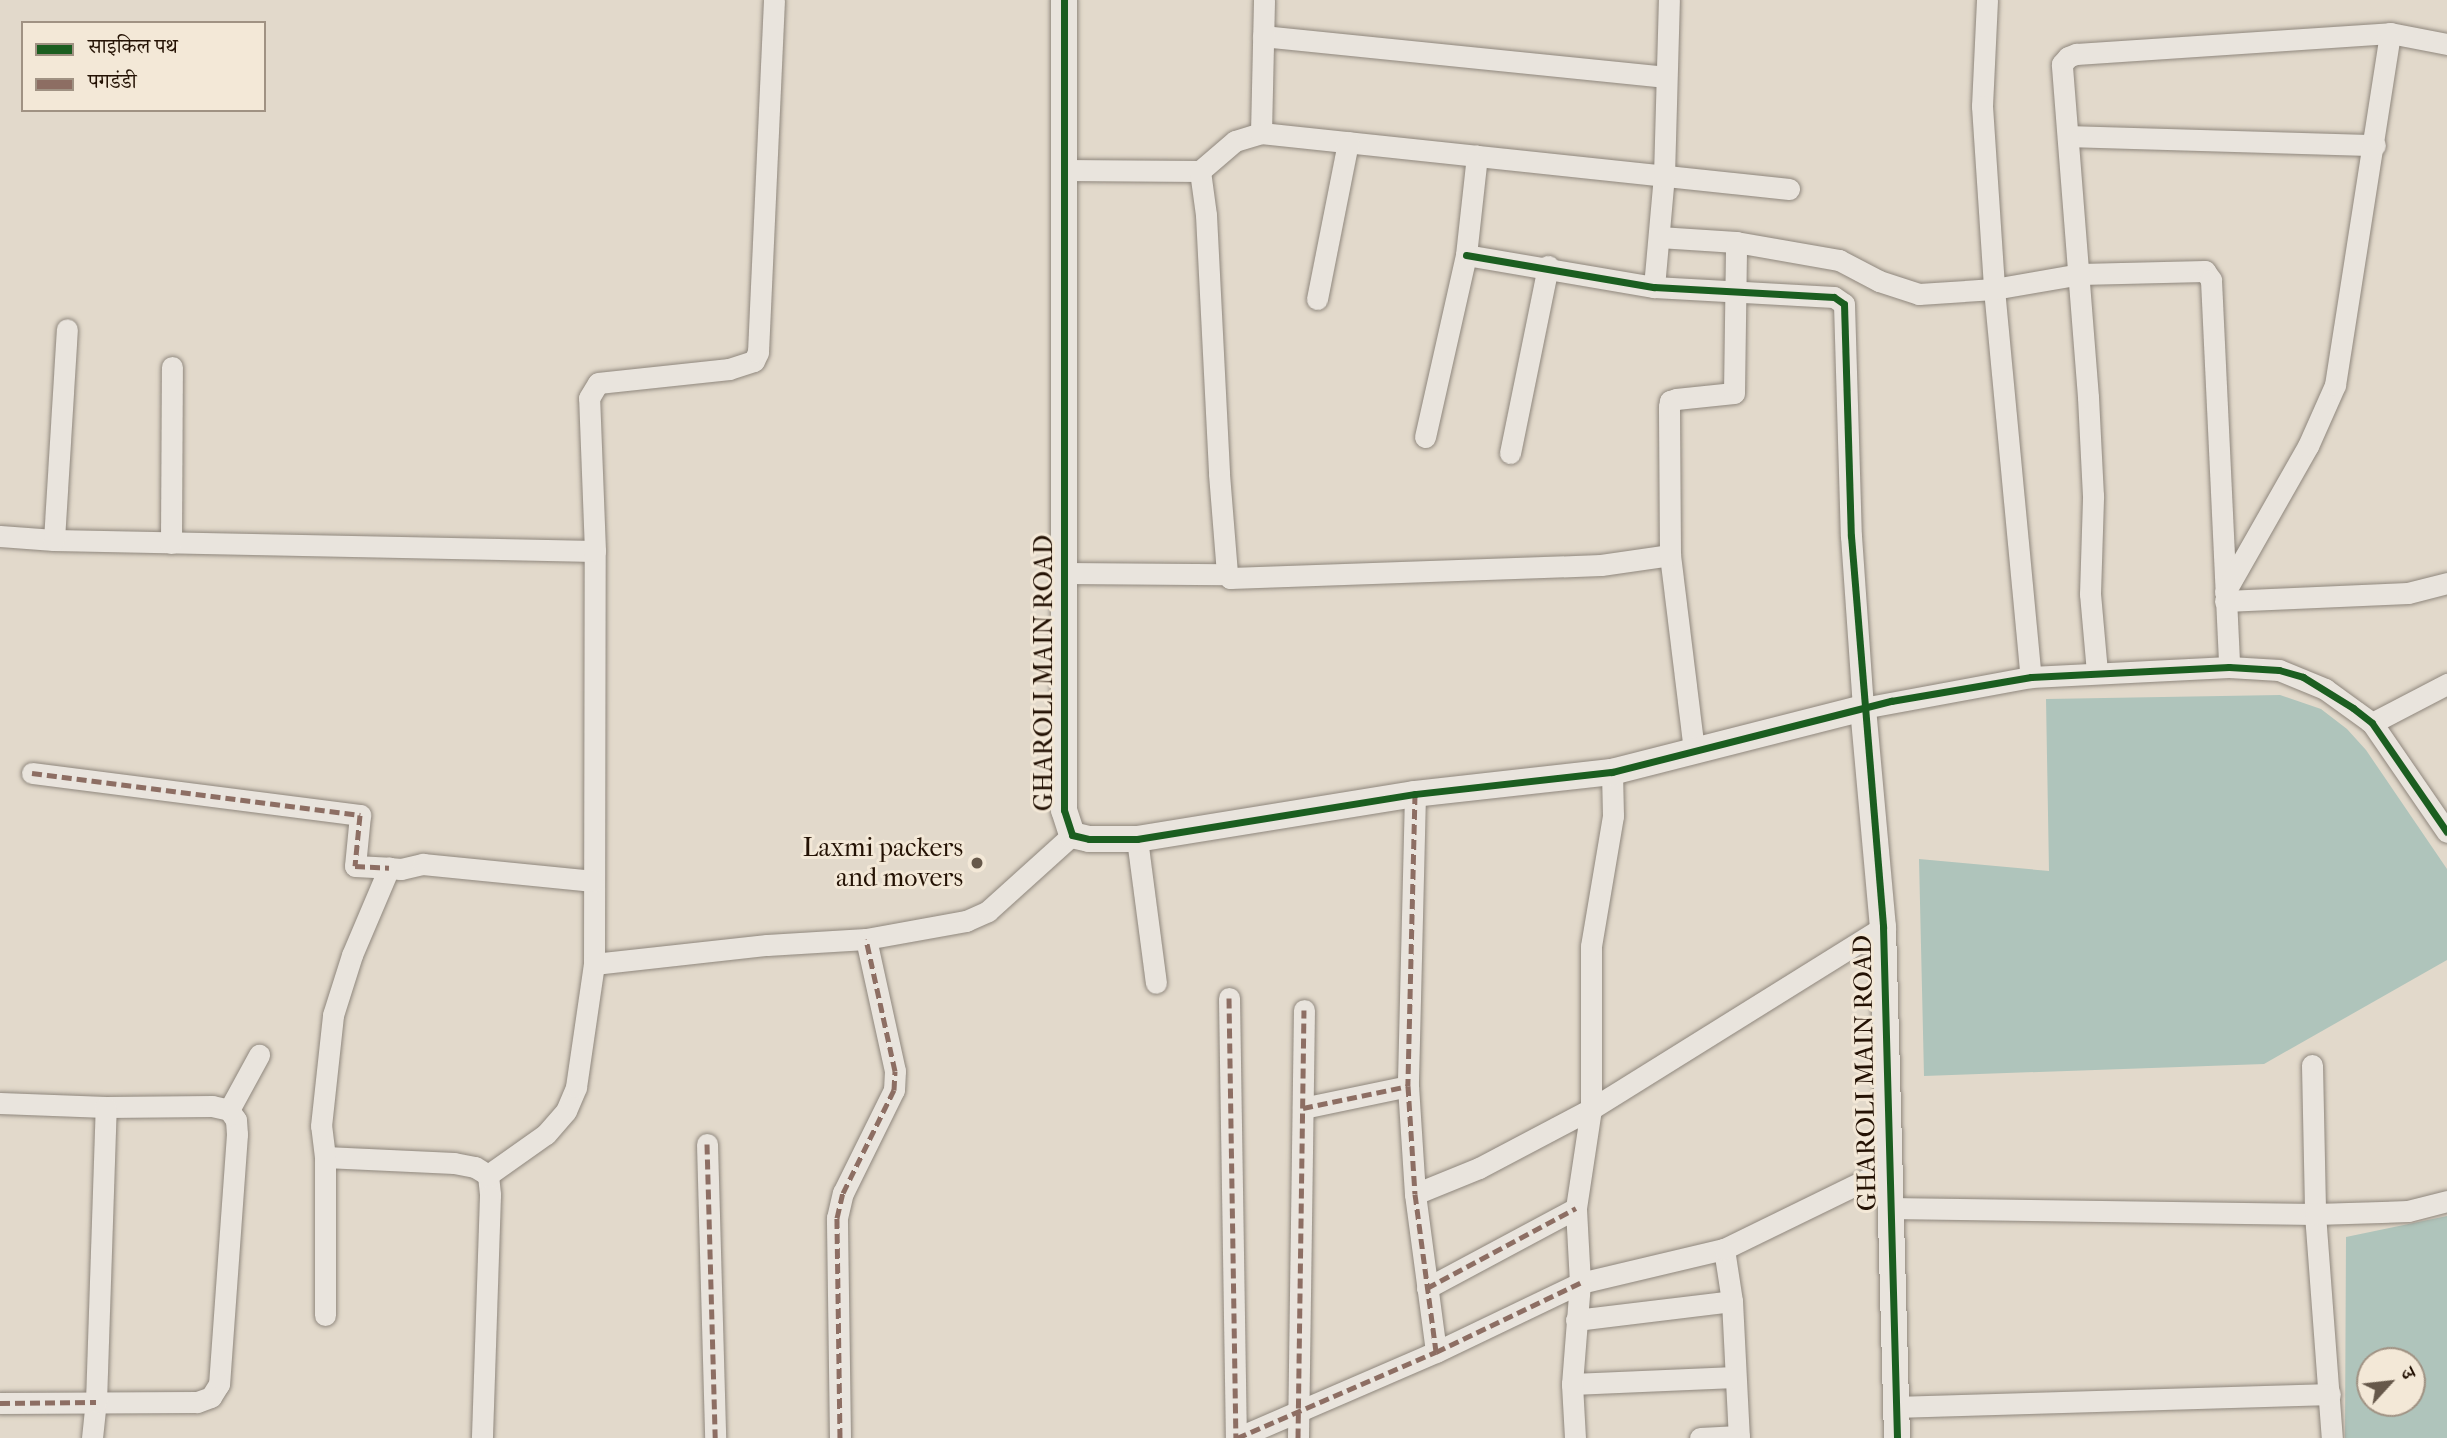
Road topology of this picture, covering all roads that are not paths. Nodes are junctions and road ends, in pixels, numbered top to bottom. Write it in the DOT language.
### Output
graph roads {
  1 [pos="775,0"];
  2 [pos="1064,0"];
  3 [pos="1264,0"];
  4 [pos="1668,0"];
  5 [pos="1987,0"];
  6 [pos="2390,33"];
  7 [pos="1263,36"];
  8 [pos="2447,44"];
  9 [pos="1666,77"];
  10 [pos="1261,133"];
  11 [pos="2068,136"];
  12 [pos="1348,142"];
  13 [pos="2375,145"];
  14 [pos="1477,156"];
  15 [pos="1064,170"];
  16 [pos="1200,171"];
  17 [pos="1664,176"];
  18 [pos="1789,189"];
  19 [pos="1659,237"];
  20 [pos="1736,242"];
  21 [pos="1466,255"];
  22 [pos="1548,266"];
  23 [pos="2080,274"];
  24 [pos="1654,286"];
  25 [pos="1994,289"];
  26 [pos="1733,293"];
  27 [pos="1317,299"];
  28 [pos="67,329"];
  29 [pos="172,367"];
  30 [pos="1426,437"];
  31 [pos="1510,453"];
  32 [pos="0,536"];
  33 [pos="54,540"];
  34 [pos="171,542"];
  35 [pos="595,551"];
  36 [pos="1670,555"];
  37 [pos="1064,573"];
  38 [pos="1227,574"];
  39 [pos="2447,583"];
  40 [pos="2225,597"];
  41 [pos="2229,667"];
  42 [pos="2097,673"];
  43 [pos="2031,677"];
  44 [pos="2447,684"];
  45 [pos="1863,708"];
  46 [pos="2372,723"];
  47 [pos="1694,751"];
  48 [pos="1612,772"];
  49 [pos="32,773"];
  50 [pos="1415,794"];
  51 [pos="2446,827"];
  52 [pos="1072,835"];
  53 [pos="1137,839"];
  54 [pos="389,868"];
  55 [pos="593,881"];
  56 [pos="1883,927"];
  57 [pos="866,939"];
  58 [pos="594,964"];
  59 [pos="1156,983"];
  60 [pos="1229,998"];
  61 [pos="1304,1010"];
  62 [pos="259,1055"];
  63 [pos="2312,1065"];
  64 [pos="1408,1086"];
  65 [pos="0,1103"];
  66 [pos="106,1107"];
  67 [pos="1303,1108"];
  68 [pos="229,1110"];
  69 [pos="1591,1110"];
  70 [pos="707,1144"];
  71 [pos="325,1157"];
  72 [pos="1890,1168"];
  73 [pos="488,1175"];
  74 [pos="1415,1194"];
  75 [pos="2447,1201"];
  76 [pos="1576,1208"];
  77 [pos="1889,1208"];
  78 [pos="2315,1214"];
  79 [pos="1724,1249"];
  80 [pos="1580,1283"];
  81 [pos="1427,1288"];
  82 [pos="1732,1301"];
  83 [pos="326,1315"];
  84 [pos="1576,1320"];
  85 [pos="1436,1352"];
  86 [pos="1735,1377"];
  87 [pos="1572,1384"];
  88 [pos="2330,1394"];
  89 [pos="96,1402"];
  90 [pos="0,1403"];
  91 [pos="1896,1407"];
  92 [pos="1299,1413"];
  93 [pos="1739,1437"];
  94 [pos="92,1438"];
  95 [pos="482,1438"];
  96 [pos="715,1438"];
  97 [pos="840,1438"];
  98 [pos="1236,1438"];
  99 [pos="1298,1438"];
  100 [pos="1575,1438"];
  101 [pos="1700,1438"];
  102 [pos="1897,1438"];
  103 [pos="2332,1438"];
  1 -- 35 [label="street"];
  2 -- 15 [label="street, GHAROLI MAIN ROAD"];
  3 -- 7 [label="street"];
  4 -- 9 [label="street"];
  5 -- 25 [label="street"];
  6 -- 8 [label="street"];
  6 -- 11 [label="street"];
  6 -- 13 [label="street"];
  7 -- 9 [label="street"];
  7 -- 10 [label="street"];
  9 -- 17 [label="street"];
  10 -- 12 [label="street"];
  10 -- 16 [label="street"];
  11 -- 13 [label="street"];
  11 -- 23 [label="street"];
  12 -- 14 [label="street"];
  12 -- 27 [label="street"];
  13 -- 40 [label="street"];
  14 -- 17 [label="street"];
  14 -- 21 [label="street"];
  15 -- 16 [label="street"];
  15 -- 37 [label="street, GHAROLI MAIN ROAD"];
  16 -- 38 [label="street"];
  17 -- 18 [label="street"];
  17 -- 19 [label="street"];
  19 -- 20 [label="street"];
  19 -- 24 [label="street"];
  20 -- 25 [label="street"];
  20 -- 26 [label="street"];
  21 -- 22 [label="street"];
  21 -- 30 [label="street"];
  22 -- 24 [label="street"];
  22 -- 31 [label="street"];
  23 -- 25 [label="street"];
  23 -- 40 [label="street"];
  23 -- 42 [label="street"];
  24 -- 26 [label="street"];
  25 -- 43 [label="street"];
  26 -- 36 [label="street"];
  26 -- 45 [label="street"];
  28 -- 33 [label="street"];
  29 -- 34 [label="street"];
  32 -- 33 [label="street"];
  33 -- 34 [label="street"];
  34 -- 35 [label="street"];
  35 -- 55 [label="street"];
  36 -- 38 [label="street"];
  36 -- 47 [label="street"];
  37 -- 38 [label="street"];
  37 -- 52 [label="street, GHAROLI MAIN ROAD"];
  39 -- 40 [label="street"];
  40 -- 41 [label="street"];
  41 -- 42 [label="street, GHAROLI MAIN ROAD"];
  41 -- 46 [label="street, GHAROLI MAIN ROAD"];
  42 -- 43 [label="street, GHAROLI MAIN ROAD"];
  43 -- 45 [label="street, GHAROLI MAIN ROAD"];
  44 -- 46 [label="street"];
  45 -- 47 [label="street, GHAROLI MAIN ROAD"];
  45 -- 56 [label="street, GHAROLI MAIN ROAD"];
  46 -- 51 [label="street, GHAROLI MAIN ROAD"];
  47 -- 48 [label="street, GHAROLI MAIN ROAD"];
  48 -- 50 [label="street, GHAROLI MAIN ROAD"];
  48 -- 69 [label="street"];
  49 -- 54 [label="street"];
  50 -- 53 [label="street, GHAROLI MAIN ROAD"];
  50 -- 64 [label="street"];
  52 -- 53 [label="street, GHAROLI MAIN ROAD"];
  52 -- 57 [label="street"];
  53 -- 59 [label="street"];
  54 -- 55 [label="street"];
  54 -- 71 [label="street"];
  55 -- 58 [label="street"];
  56 -- 69 [label="street"];
  56 -- 72 [label="street, GHAROLI MAIN ROAD"];
  57 -- 58 [label="street"];
  57 -- 97 [label="street"];
  58 -- 73 [label="street"];
  60 -- 98 [label="street"];
  61 -- 67 [label="street"];
  62 -- 68 [label="street"];
  63 -- 78 [label="street"];
  64 -- 67 [label="street"];
  64 -- 74 [label="street"];
  65 -- 66 [label="street"];
  66 -- 68 [label="street"];
  66 -- 89 [label="street"];
  67 -- 92 [label="street"];
  68 -- 89 [label="street"];
  69 -- 74 [label="street"];
  69 -- 76 [label="street"];
  70 -- 96 [label="street"];
  71 -- 73 [label="street"];
  71 -- 83 [label="street"];
  72 -- 77 [label="street, GHAROLI MAIN ROAD"];
  72 -- 79 [label="street"];
  73 -- 95 [label="street"];
  74 -- 81 [label="street"];
  75 -- 78 [label="street"];
  76 -- 80 [label="street"];
  76 -- 81 [label="street"];
  77 -- 78 [label="street"];
  77 -- 91 [label="street, GHAROLI MAIN ROAD"];
  78 -- 88 [label="street"];
  79 -- 80 [label="street"];
  79 -- 82 [label="street"];
  80 -- 84 [label="street"];
  80 -- 85 [label="street"];
  81 -- 85 [label="street"];
  82 -- 84 [label="street"];
  82 -- 86 [label="street"];
  84 -- 87 [label="street"];
  85 -- 92 [label="street"];
  86 -- 87 [label="street"];
  86 -- 93 [label="street"];
  87 -- 100 [label="street"];
  88 -- 91 [label="street"];
  88 -- 103 [label="street"];
  89 -- 90 [label="street"];
  89 -- 94 [label="street"];
  91 -- 102 [label="street, GHAROLI MAIN ROAD"];
  92 -- 98 [label="street"];
  92 -- 99 [label="street"];
  93 -- 101 [label="street"];
}
